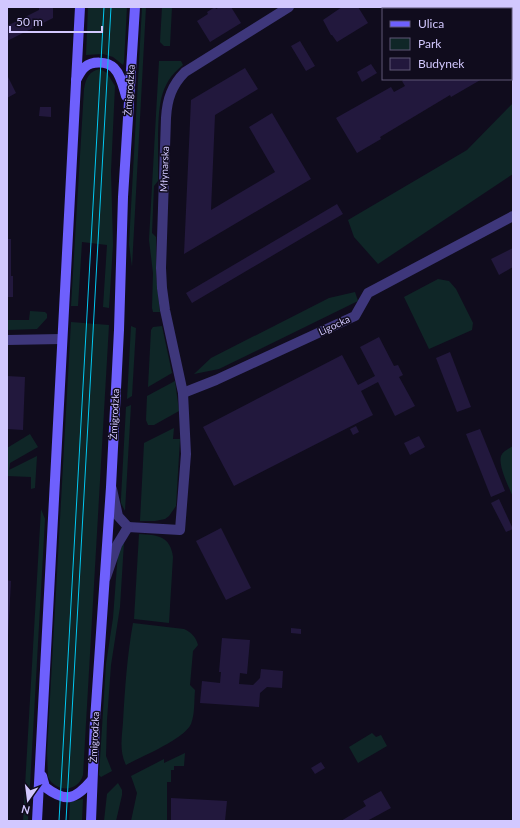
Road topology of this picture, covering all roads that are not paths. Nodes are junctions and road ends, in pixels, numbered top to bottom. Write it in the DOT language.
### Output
graph roads {
  1 [pos="80,7"];
  2 [pos="135,7"];
  3 [pos="289,7"];
  4 [pos="76,80"];
  5 [pos="128,102"];
  6 [pos="513,216"];
  7 [pos="61,339"];
  8 [pos="7,340"];
  9 [pos="183,393"];
  10 [pos="111,487"];
  11 [pos="128,527"];
  12 [pos="105,580"];
  13 [pos="40,764"];
  14 [pos="92,780"];
  15 [pos="37,821"];
  16 [pos="91,821"];
  1 -- 4 [label="main road"];
  2 -- 5 [label="main road, Żmigrodzka"];
  3 -- 9 [label="street, Młynarska"];
  4 -- 5 [label="main road"];
  4 -- 7 [label="main road"];
  5 -- 10 [label="main road, Żmigrodzka"];
  6 -- 9 [label="street, Ligocka"];
  7 -- 8 [label="street"];
  7 -- 13 [label="main road"];
  9 -- 11 [label="street, Młynarska"];
  10 -- 11 [label="street"];
  10 -- 12 [label="main road, Żmigrodzka"];
  11 -- 12 [label="street"];
  12 -- 14 [label="main road, Żmigrodzka"];
  13 -- 14 [label="main road"];
  13 -- 15 [label="main road"];
  14 -- 16 [label="main road, Żmigrodzka"];
}
